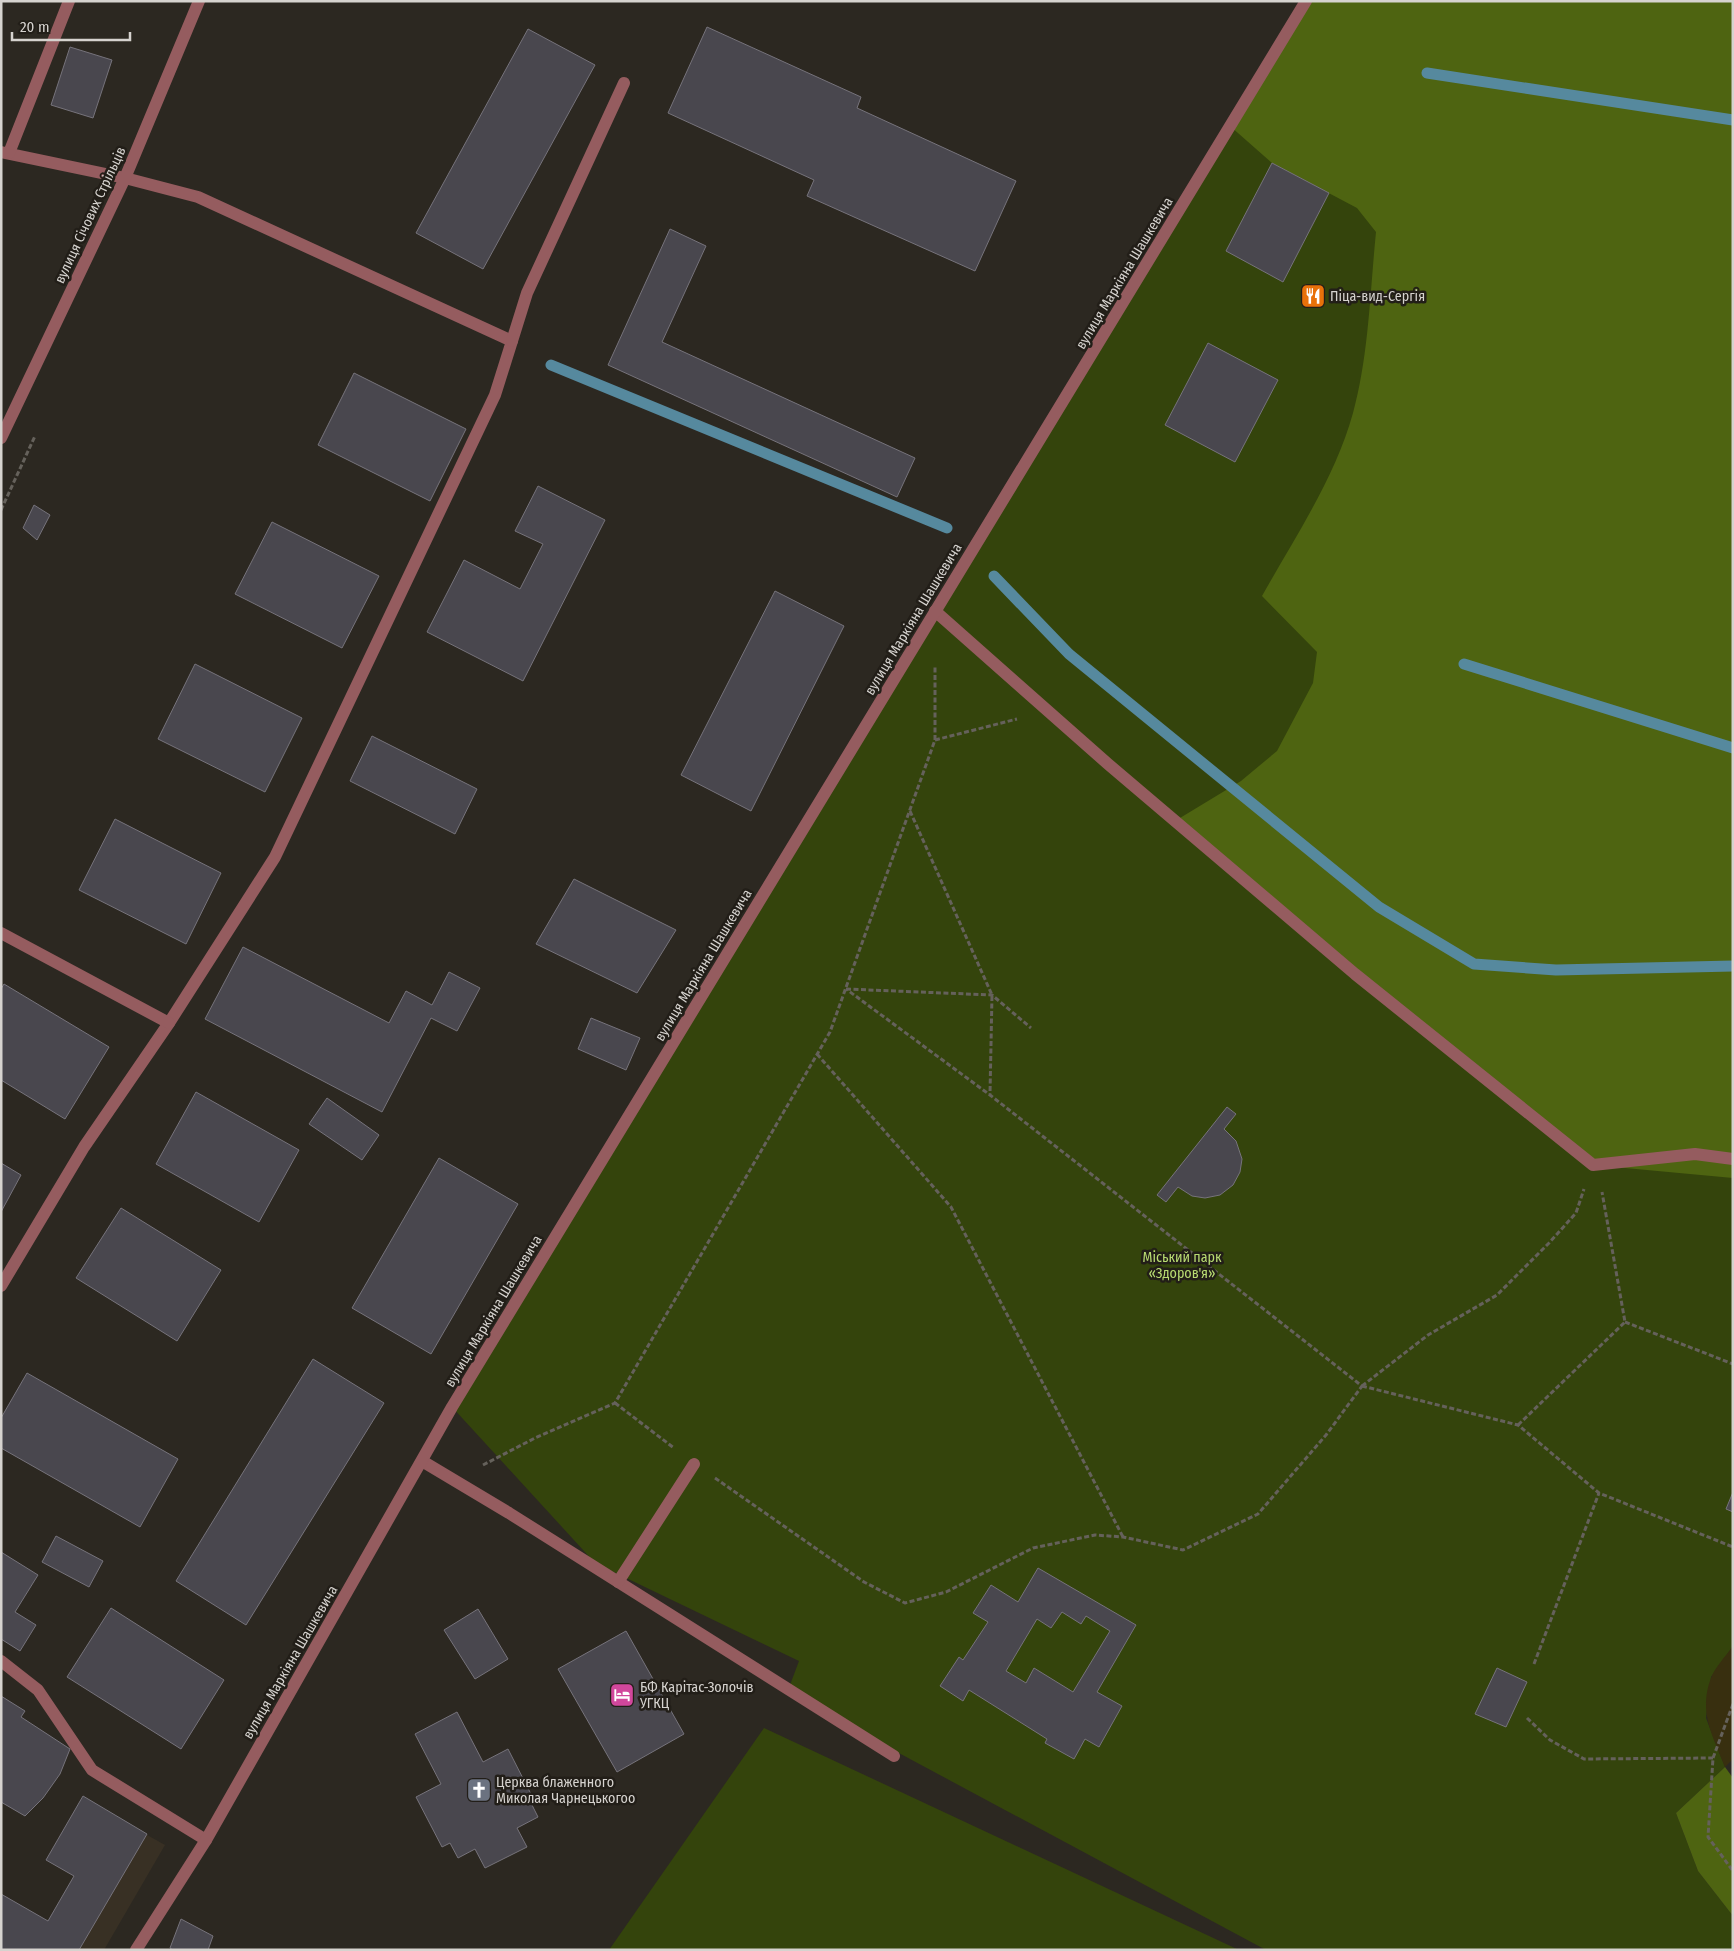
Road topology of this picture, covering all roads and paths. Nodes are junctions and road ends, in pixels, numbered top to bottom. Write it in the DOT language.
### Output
graph roads {
  1 [pos="69,1"];
  2 [pos="199,1"];
  3 [pos="1306,1"];
  4 [pos="624,82"];
  5 [pos="5,152"];
  6 [pos="125,178"];
  7 [pos="512,341"];
  8 [pos="1,438"];
  9 [pos="935,611"];
  10 [pos="935,660"];
  11 [pos="1049,711"];
  12 [pos="935,740"];
  13 [pos="910,810"];
  14 [pos="1,933"];
  15 [pos="846,989"];
  16 [pos="992,995"];
  17 [pos="169,1023"];
  18 [pos="1030,1028"];
  19 [pos="817,1054"];
  20 [pos="990,1095"];
  21 [pos="1733,1159"];
  22 [pos="1593,1165"];
  23 [pos="1601,1184"];
  24 [pos="1,1286"];
  25 [pos="1625,1322"];
  26 [pos="1733,1364"];
  27 [pos="1362,1386"];
  28 [pos="615,1403"];
  29 [pos="1518,1425"];
  30 [pos="422,1461"];
  31 [pos="694,1464"];
  32 [pos="455,1480"];
  33 [pos="1599,1493"];
  34 [pos="1123,1537"];
  35 [pos="1733,1547"];
  36 [pos="618,1582"];
  37 [pos="1,1661"];
  38 [pos="1534,1664"];
  39 [pos="1733,1704"];
  40 [pos="1527,1718"];
  41 [pos="894,1756"];
  42 [pos="1713,1758"];
  43 [pos="206,1840"];
  44 [pos="1733,1871"];
  45 [pos="136,1950"];
  1 -- 5 [label="street"];
  2 -- 6 [label="street, вулиця Січових Стрільців"];
  3 -- 9 [label="street, вулиця Маркіяна Шашкевича"];
  4 -- 7 [label="street"];
  5 -- 6 [label="street"];
  6 -- 7 [label="street"];
  6 -- 8 [label="street, вулиця Січових Стрільців"];
  7 -- 17 [label="street"];
  9 -- 11 [label="street"];
  9 -- 30 [label="street, вулиця Маркіяна Шашкевича"];
  10 -- 12 [label="path"];
  11 -- 12 [label="path"];
  11 -- 22 [label="street"];
  12 -- 13 [label="path"];
  13 -- 15 [label="path"];
  13 -- 16 [label="path"];
  14 -- 17 [label="street"];
  15 -- 16 [label="path"];
  15 -- 19 [label="path"];
  15 -- 20 [label="path"];
  16 -- 18 [label="path"];
  16 -- 20 [label="path"];
  17 -- 24 [label="street"];
  19 -- 28 [label="path"];
  19 -- 34 [label="path"];
  20 -- 27 [label="path"];
  21 -- 22 [label="street"];
  22 -- 27 [label="path"];
  23 -- 25 [label="path"];
  25 -- 26 [label="path"];
  25 -- 29 [label="path"];
  27 -- 29 [label="path"];
  27 -- 34 [label="path"];
  28 -- 31 [label="path"];
  28 -- 32 [label="path"];
  29 -- 33 [label="path"];
  30 -- 32 [label="street"];
  30 -- 43 [label="street, вулиця Маркіяна Шашкевича"];
  31 -- 34 [label="path"];
  31 -- 36 [label="street"];
  32 -- 36 [label="street"];
  33 -- 35 [label="path"];
  33 -- 38 [label="path"];
  36 -- 41 [label="street"];
  37 -- 43 [label="street"];
  39 -- 42 [label="path"];
  40 -- 42 [label="path"];
  42 -- 44 [label="path"];
  43 -- 45 [label="street, вулиця Маркіяна Шашкевича"];
}
